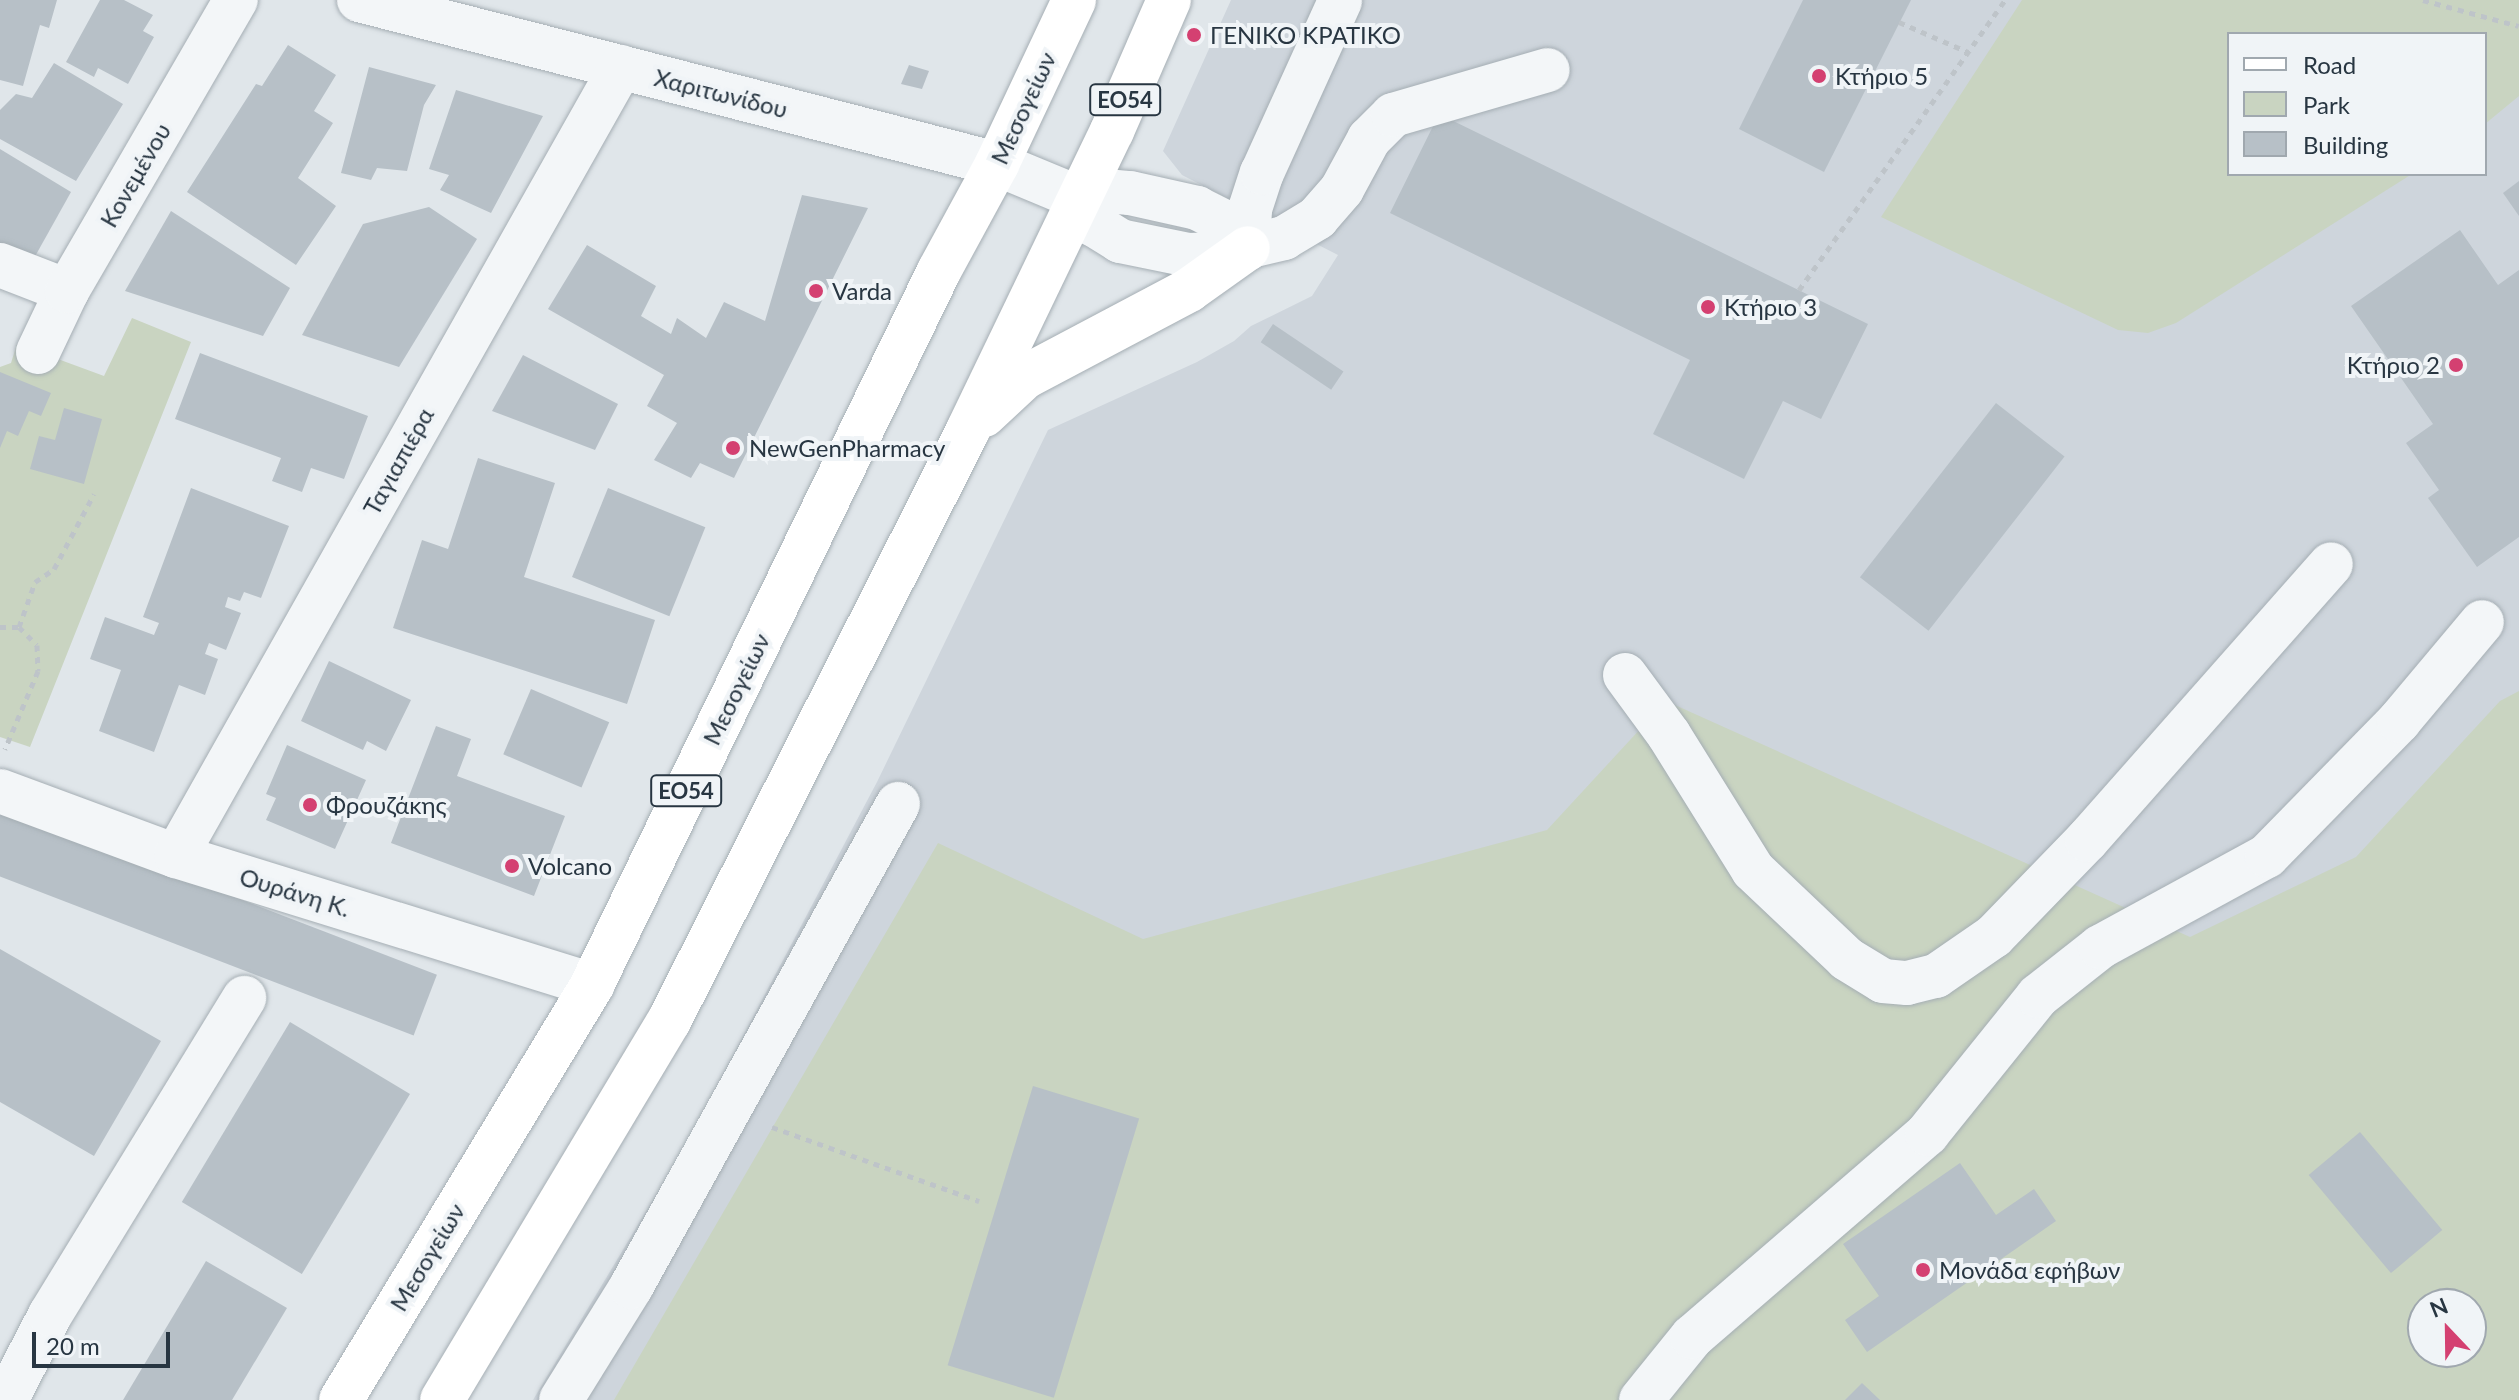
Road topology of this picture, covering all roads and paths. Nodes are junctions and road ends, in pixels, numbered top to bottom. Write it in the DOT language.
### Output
graph roads {
  1 [pos="236,0"];
  2 [pos="359,0"];
  3 [pos="1074,0"];
  4 [pos="1169,0"];
  5 [pos="2005,0"];
  6 [pos="2423,0"];
  7 [pos="1340,1"];
  8 [pos="1899,22"];
  9 [pos="2519,26"];
  10 [pos="1968,52"];
  11 [pos="621,67"];
  12 [pos="1548,70"];
  13 [pos="997,164"];
  14 [pos="1262,173"];
  15 [pos="1079,198"];
  16 [pos="1197,208"];
  17 [pos="1248,248"];
  18 [pos="0,265"];
  19 [pos="1799,290"];
  20 [pos="67,291"];
  21 [pos="38,352"];
  22 [pos="968,430"];
  23 [pos="94,494"];
  24 [pos="2331,564"];
  25 [pos="2482,622"];
  26 [pos="0,627"];
  27 [pos="19,627"];
  28 [pos="1625,675"];
  29 [pos="0,765"];
  30 [pos="0,791"];
  31 [pos="898,804"];
  32 [pos="176,856"];
  33 [pos="592,985"];
  34 [pos="244,998"];
  35 [pos="730,1111"];
  36 [pos="979,1201"];
  37 [pos="6,1400"];
  38 [pos="341,1400"];
  39 [pos="442,1400"];
  40 [pos="561,1400"];
  41 [pos="1641,1400"];
  1 -- 20 [label="street, Κονεμένου"];
  2 -- 11 [label="street, Χαριτωνίδου"];
  3 -- 13 [label="main road, Μεσογείων / ΕΟ54"];
  4 -- 15 [label="main road, ΕΟ54"];
  5 -- 10 [label="path"];
  6 -- 9 [label="path"];
  7 -- 14 [label="street"];
  8 -- 10 [label="path"];
  10 -- 19 [label="path"];
  11 -- 13 [label="street, Χαριτωνίδου"];
  11 -- 32 [label="street, Ταγιαπιέρα"];
  12 -- 17 [label="street"];
  13 -- 15 [label="street, Χαριτωνίδου"];
  13 -- 33 [label="main road, Μεσογείων / ΕΟ54"];
  14 -- 16 [label="street"];
  14 -- 17 [label="street"];
  15 -- 16 [label="street"];
  15 -- 17 [label="street"];
  15 -- 22 [label="main road, ΕΟ54"];
  16 -- 17 [label="street"];
  17 -- 22 [label="main road"];
  18 -- 20 [label="street"];
  20 -- 21 [label="street, Κονεμένου"];
  22 -- 39 [label="main road, ΕΟ54"];
  23 -- 27 [label="path"];
  24 -- 28 [label="street"];
  25 -- 41 [label="street"];
  26 -- 27 [label="path"];
  27 -- 29 [label="path"];
  30 -- 32 [label="street, Ουράνη Κ."];
  31 -- 35 [label="street"];
  32 -- 33 [label="street, Ουράνη Κ."];
  33 -- 38 [label="main road, Μεσογείων / ΕΟ54"];
  34 -- 37 [label="street"];
  35 -- 36 [label="path"];
  35 -- 40 [label="street"];
}
